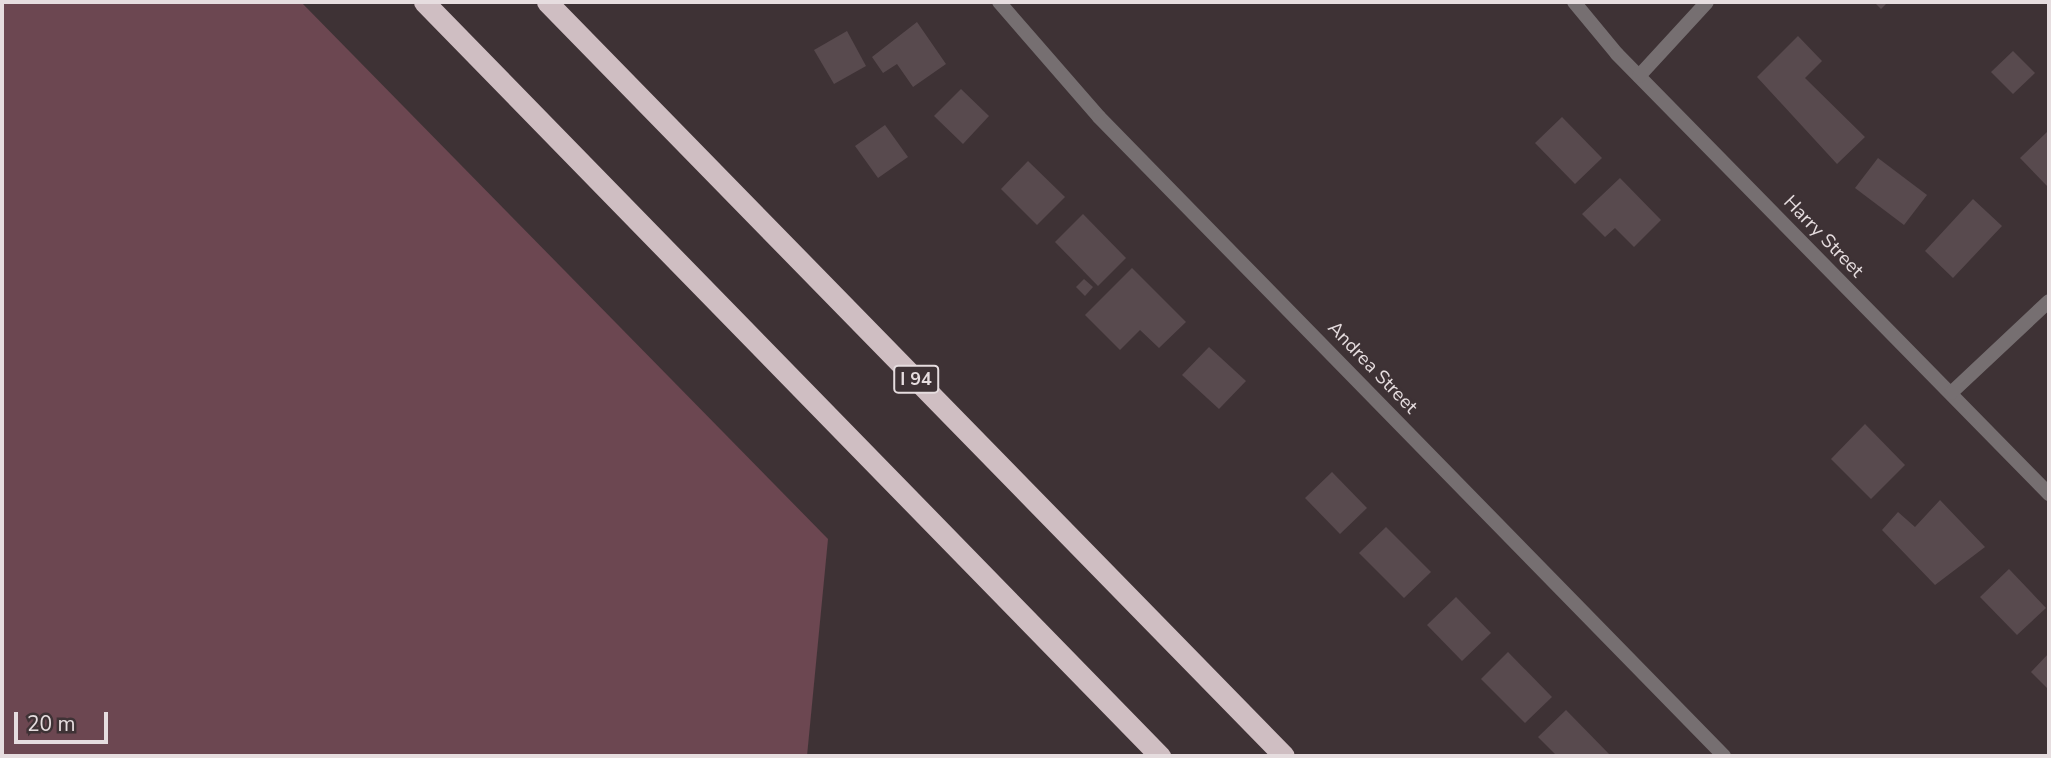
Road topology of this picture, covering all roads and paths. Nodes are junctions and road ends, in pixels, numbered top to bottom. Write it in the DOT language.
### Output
graph roads {
  1 [pos="424,2"];
  2 [pos="547,2"];
  3 [pos="999,2"];
  4 [pos="1574,2"];
  5 [pos="1707,2"];
  6 [pos="1639,76"];
  7 [pos="2049,302"];
  8 [pos="1951,393"];
  9 [pos="2049,494"];
  10 [pos="1160,756"];
  11 [pos="1284,756"];
  12 [pos="1724,756"];
  1 -- 10 [label="highway"];
  2 -- 11 [label="highway, I 94"];
  3 -- 12 [label="street, Andrea Street"];
  4 -- 6 [label="street, Harry Street"];
  5 -- 6 [label="street"];
  6 -- 8 [label="street, Harry Street"];
  7 -- 8 [label="street"];
  8 -- 9 [label="street, Harry Street"];
}
